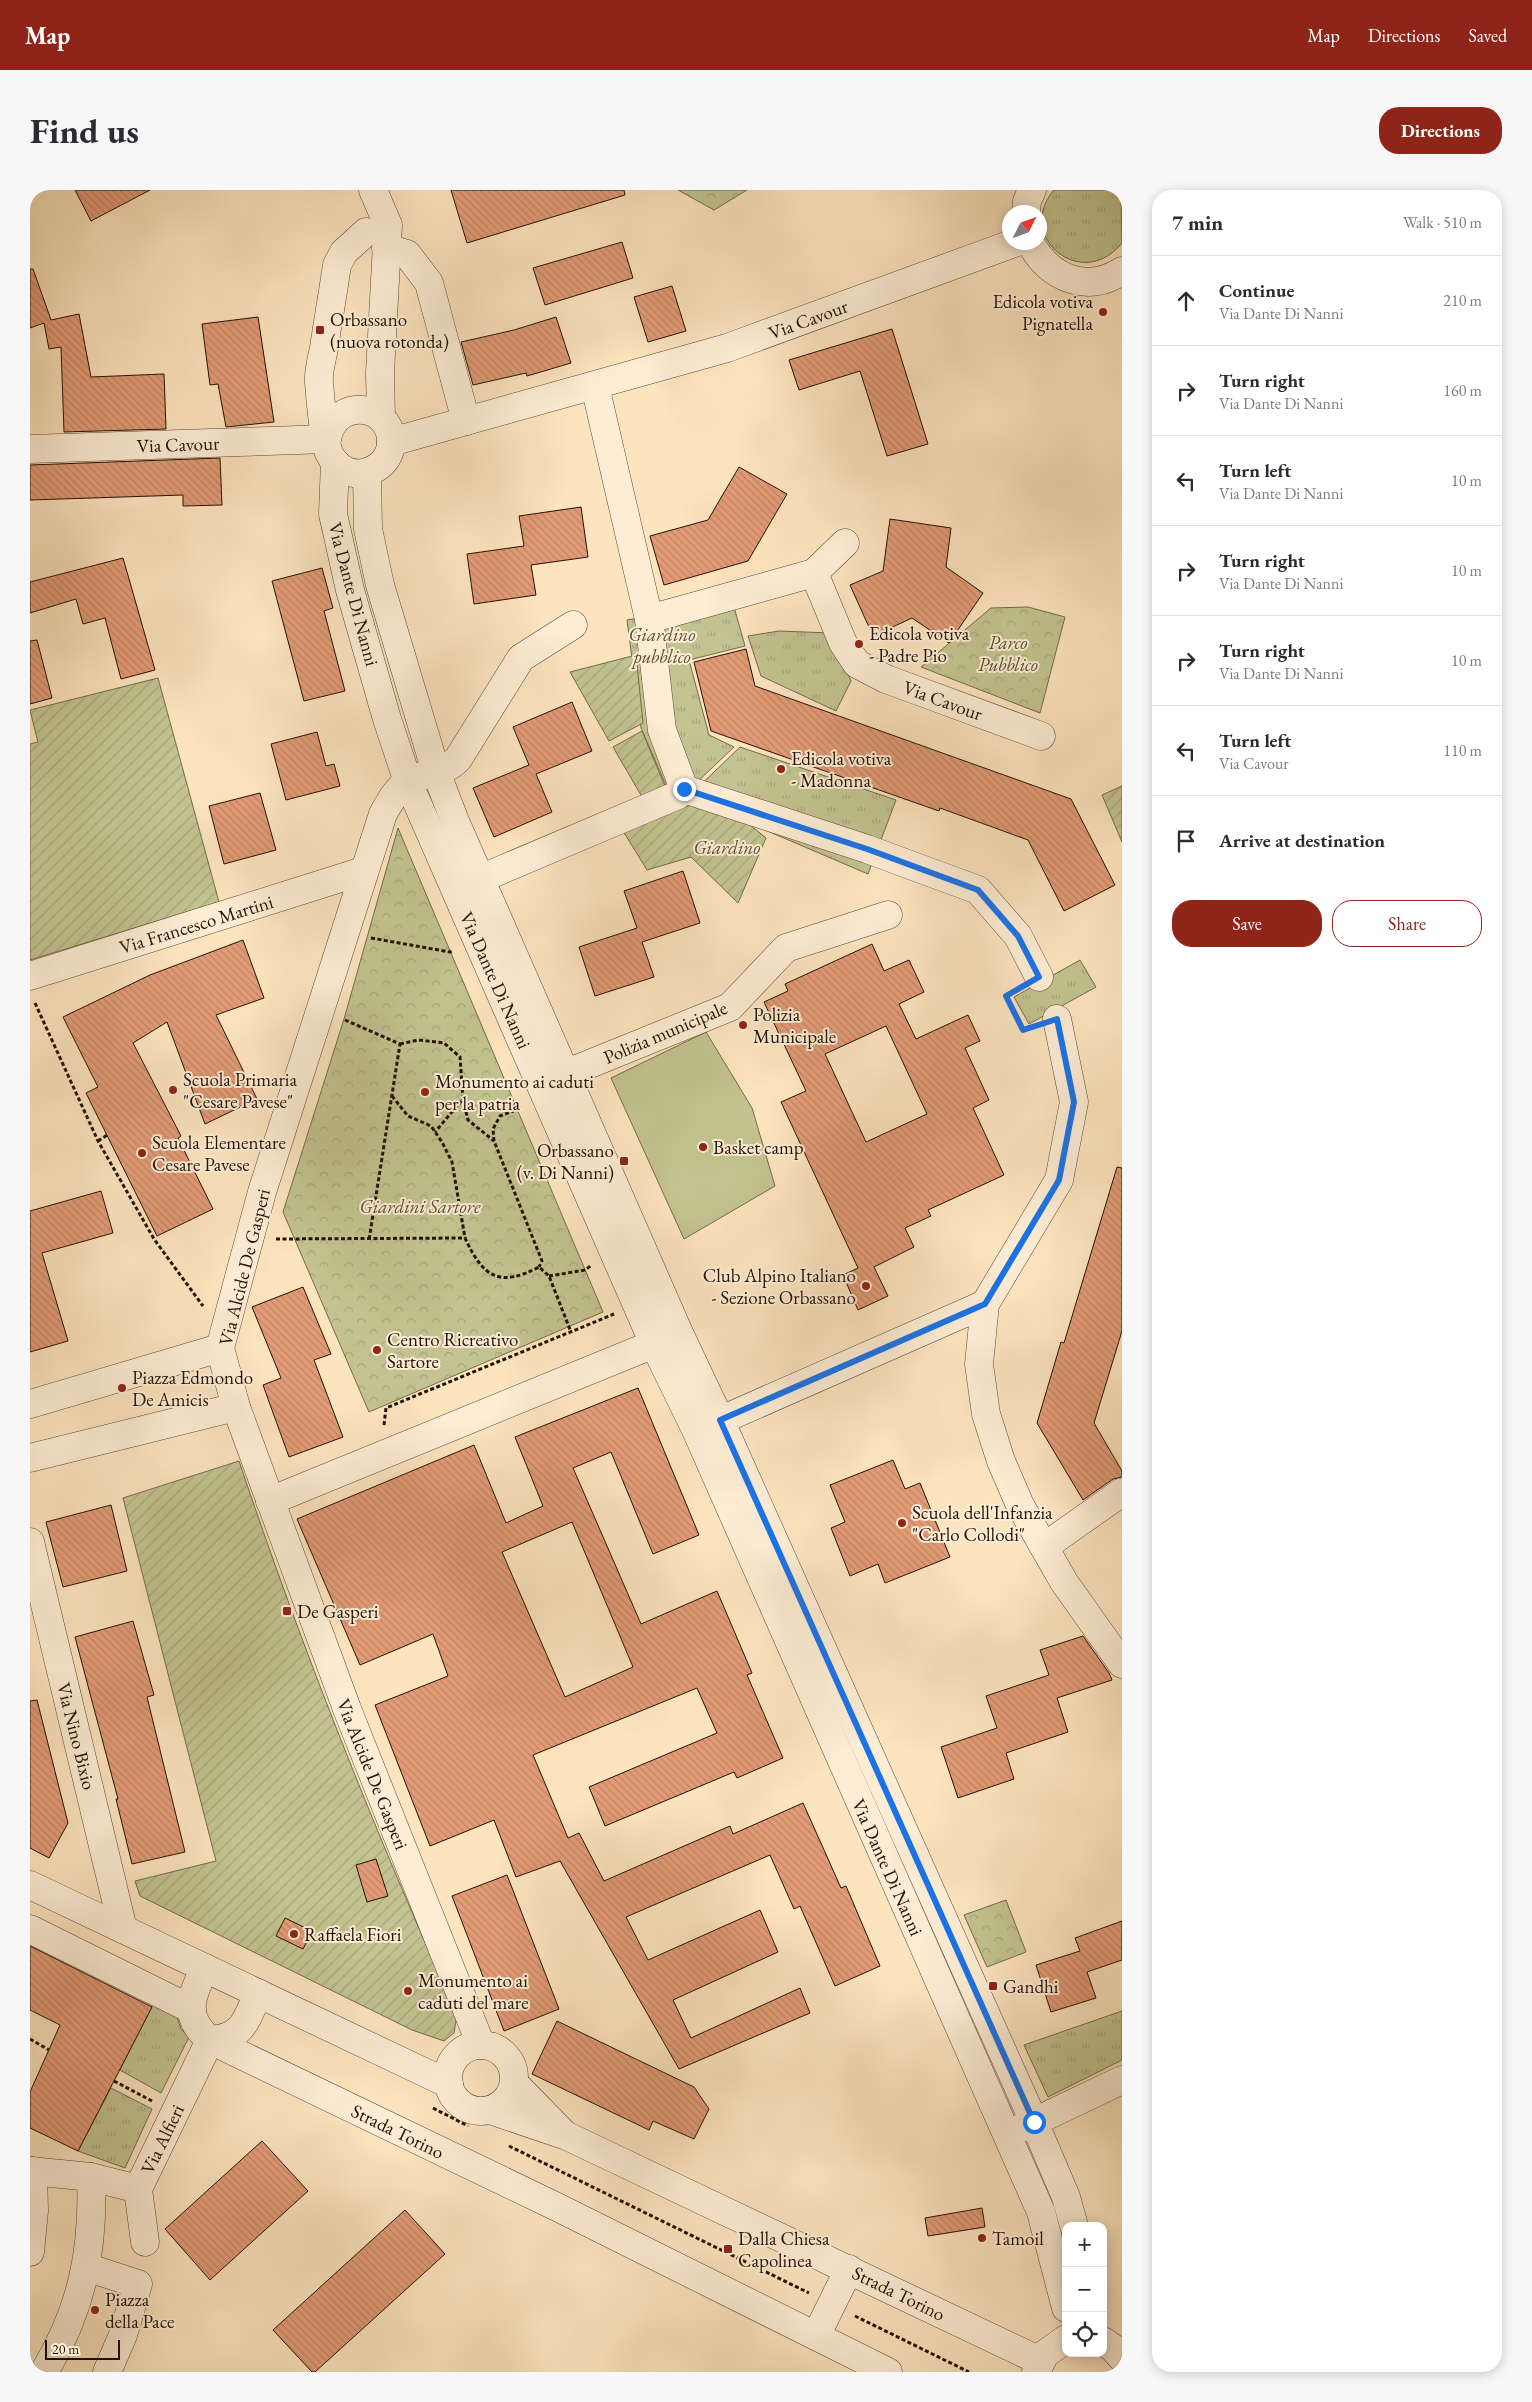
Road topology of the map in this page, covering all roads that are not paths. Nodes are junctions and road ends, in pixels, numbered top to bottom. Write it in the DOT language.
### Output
graph roads {
  1 [pos="356,190"];
  2 [pos="373,190"];
  3 [pos="1032,190"];
  4 [pos="1027,205"];
  5 [pos="376,240"];
  6 [pos="1002,247"];
  7 [pos="1034,250"];
  8 [pos="1122,271"];
  9 [pos="595,386"];
  10 [pos="466,421"];
  11 [pos="377,423"];
  12 [pos="30,449"];
  13 [pos="331,450"];
  14 [pos="367,472"];
  15 [pos="845,543"];
  16 [pos="814,573"];
  17 [pos="649,619"];
  18 [pos="573,625"];
  19 [pos="1041,736"];
  20 [pos="436,772"];
  21 [pos="408,782"];
  22 [pos="678,795"];
  23 [pos="363,871"];
  24 [pos="480,879"];
  25 [pos="888,915"];
  26 [pos="30,976"];
  27 [pos="1039,977"];
  28 [pos="1057,1019"];
  29 [pos="565,1074"];
  30 [pos="985,1304"];
  31 [pos="679,1334"];
  32 [pos="654,1344"];
  33 [pos="220,1348"];
  34 [pos="30,1404"];
  35 [pos="236,1407"];
  36 [pos="708,1425"];
  37 [pos="30,1458"];
  38 [pos="1122,1492"];
  39 [pos="270,1501"];
  40 [pos="30,1542"];
  41 [pos="1044,1546"];
  42 [pos="1122,1664"];
  43 [pos="30,1885"];
  44 [pos="30,1929"];
  45 [pos="123,1929"];
  46 [pos="204,1968"];
  47 [pos="258,1994"];
  48 [pos="192,2009"];
  49 [pos="210,2040"];
  50 [pos="481,2045"];
  51 [pos="1122,2080"];
  52 [pos="514,2083"];
  53 [pos="449,2084"];
  54 [pos="490,2110"];
  55 [pos="1034,2122"];
  56 [pos="1006,2135"];
  57 [pos="567,2136"];
  58 [pos="32,2171"];
  59 [pos="91,2178"];
  60 [pos="138,2189"];
  61 [pos="1073,2222"];
  62 [pos="144,2242"];
  63 [pos="30,2252"];
  64 [pos="86,2267"];
  65 [pos="849,2269"];
  66 [pos="1062,2293"];
  67 [pos="816,2336"];
  68 [pos="1062,2341"];
  69 [pos="1038,2367"];
  70 [pos="44,2372"];
  71 [pos="107,2372"];
  72 [pos="888,2372"];
  1 -- 5 [label="street"];
  2 -- 5 [label="street"];
  3 -- 4 [label="street"];
  5 -- 10 [label="street"];
  5 -- 11 [label="street"];
  5 -- 13 [label="street, Via Dante Di Nanni"];
  6 -- 9 [label="street, Via Cavour"];
  7 -- 8 [label="street"];
  9 -- 10 [label="street, Via Cavour"];
  9 -- 17 [label="street"];
  10 -- 11 [label="street, Via Cavour"];
  11 -- 13 [label="street, Via Dante Di Nanni"];
  11 -- 14 [label="street"];
  12 -- 13 [label="street, Via Cavour"];
  13 -- 14 [label="street"];
  13 -- 21 [label="street, Via Dante Di Nanni"];
  14 -- 20 [label="street, Via Dante Di Nanni"];
  15 -- 16 [label="street"];
  16 -- 17 [label="street"];
  16 -- 19 [label="street, Via Cavour"];
  17 -- 27 [label="street"];
  18 -- 20 [label="street"];
  20 -- 21 [label="street"];
  20 -- 24 [label="street, Via Dante Di Nanni"];
  21 -- 23 [label="street, Via Alcide De Gasperi"];
  21 -- 32 [label="street, Via Dante Di Nanni"];
  22 -- 24 [label="street"];
  23 -- 26 [label="street, Via Francesco Martini"];
  23 -- 33 [label="street, Via Alcide De Gasperi"];
  24 -- 29 [label="street, Via Dante Di Nanni"];
  25 -- 29 [label="street, Polizia municipale"];
  28 -- 30 [label="street"];
  29 -- 31 [label="street, Via Dante Di Nanni"];
  30 -- 36 [label="street"];
  30 -- 41 [label="street"];
  31 -- 32 [label="street"];
  31 -- 36 [label="street, Via Dante Di Nanni"];
  32 -- 36 [label="street, Via Dante Di Nanni"];
  32 -- 39 [label="street"];
  33 -- 34 [label="street"];
  33 -- 35 [label="street, Via Alcide De Gasperi"];
  35 -- 37 [label="street"];
  35 -- 39 [label="street, Via Alcide De Gasperi"];
  36 -- 55 [label="street, Via Dante Di Nanni"];
  36 -- 56 [label="street, Via Dante Di Nanni"];
  38 -- 41 [label="street"];
  39 -- 50 [label="street, Via Alcide De Gasperi"];
  40 -- 45 [label="street, Via Nino Bixio"];
  41 -- 42 [label="street"];
  43 -- 45 [label="street"];
  44 -- 48 [label="street"];
  45 -- 46 [label="street"];
  46 -- 47 [label="street"];
  46 -- 48 [label="street"];
  47 -- 49 [label="street"];
  47 -- 53 [label="street"];
  48 -- 49 [label="street"];
  49 -- 60 [label="street, Via Alfieri"];
  49 -- 67 [label="street, Strada Torino"];
  50 -- 52 [label="street"];
  50 -- 53 [label="street"];
  51 -- 55 [label="street"];
  52 -- 54 [label="street"];
  52 -- 57 [label="street, Strada Torino"];
  53 -- 54 [label="street"];
  54 -- 57 [label="street, Strada Torino"];
  55 -- 56 [label="street"];
  55 -- 61 [label="street, Via Dante Di Nanni"];
  56 -- 66 [label="street, Via Dante Di Nanni"];
  57 -- 65 [label="street, Strada Torino"];
  58 -- 59 [label="street"];
  58 -- 63 [label="street"];
  59 -- 60 [label="street"];
  59 -- 64 [label="street"];
  60 -- 62 [label="street, Via Alfieri"];
  64 -- 70 [label="street"];
  64 -- 71 [label="street"];
  65 -- 67 [label="street"];
  65 -- 69 [label="street, Strada Torino"];
  67 -- 72 [label="street"];
  68 -- 69 [label="street"];
}
